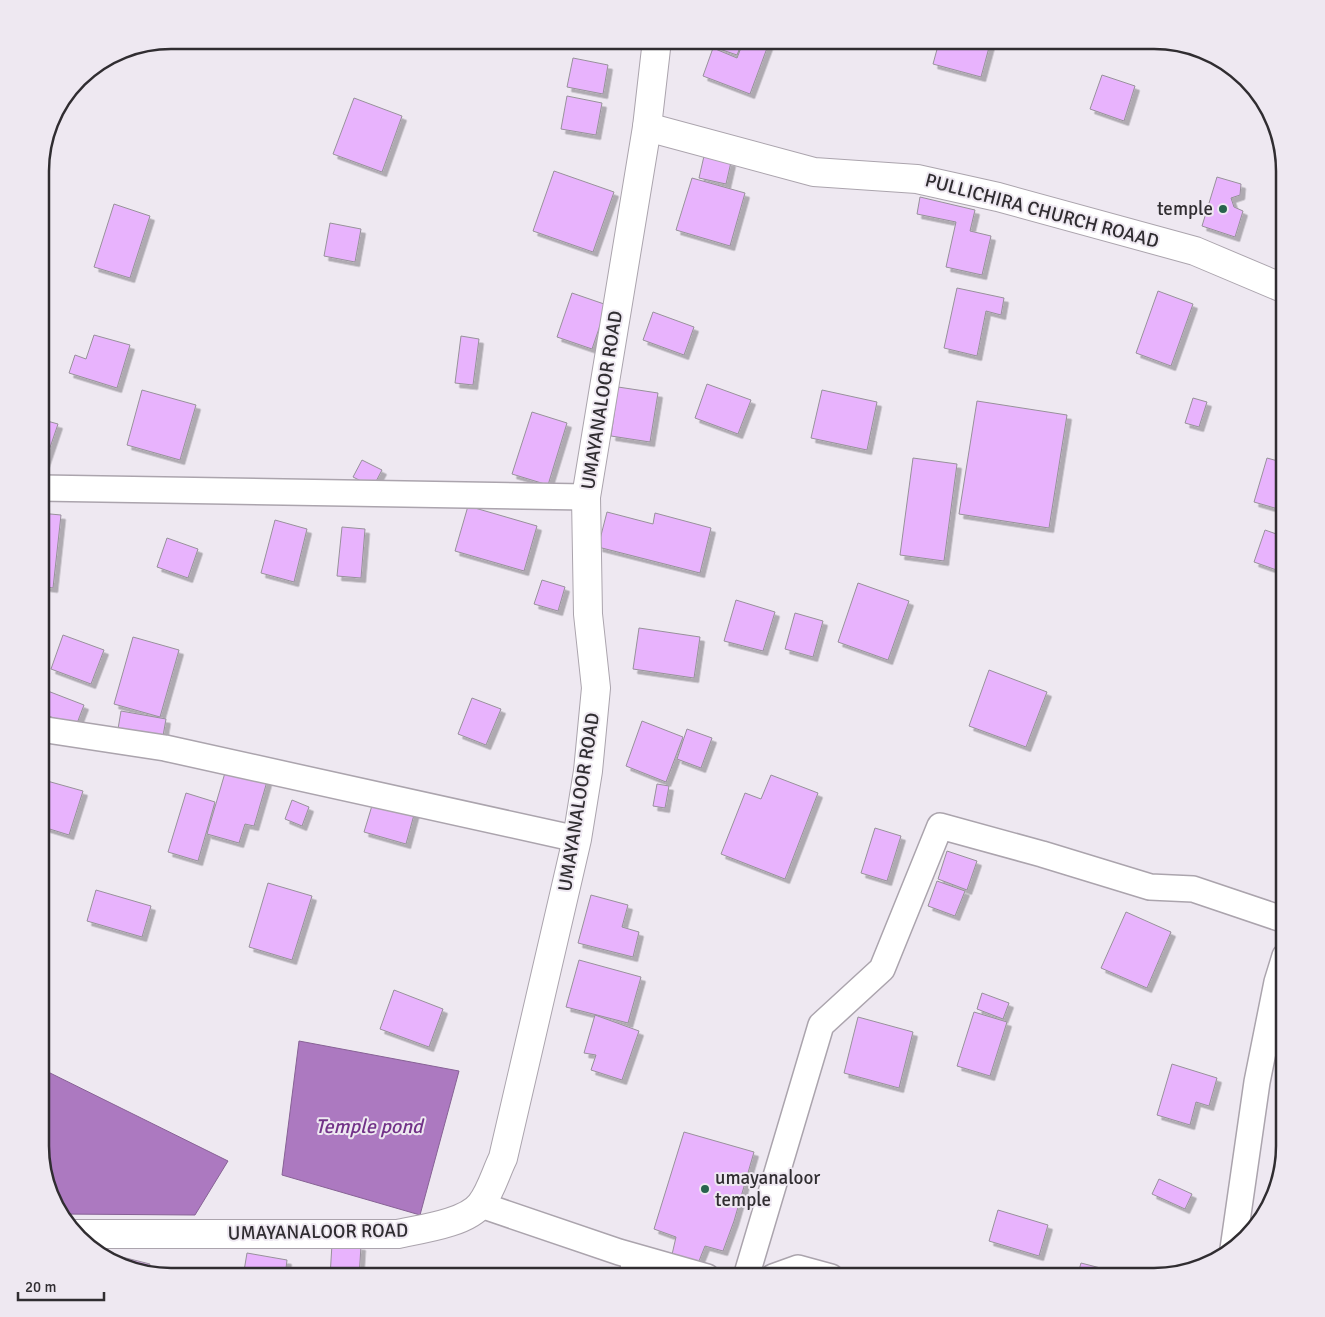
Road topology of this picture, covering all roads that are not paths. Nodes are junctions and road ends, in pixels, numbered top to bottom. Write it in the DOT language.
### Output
graph roads {
  1 [pos="655,49"];
  2 [pos="647,127"];
  3 [pos="1276,285"];
  4 [pos="49,488"];
  5 [pos="586,497"];
  6 [pos="49,730"];
  7 [pos="577,839"];
  8 [pos="1276,917"];
  9 [pos="1276,1034"];
  10 [pos="481,1204"];
  11 [pos="85,1234"];
  12 [pos="1235,1238"];
  13 [pos="627,1266"];
  14 [pos="642,1268"];
  15 [pos="749,1268"];
  1 -- 2 [label="main road, UMAYANALOOR ROAD"];
  2 -- 3 [label="main road, PULLICHIRA CHURCH ROAAD"];
  2 -- 5 [label="main road, UMAYANALOOR ROAD"];
  4 -- 5 [label="street"];
  5 -- 7 [label="main road, UMAYANALOOR ROAD"];
  6 -- 7 [label="street"];
  7 -- 10 [label="main road, UMAYANALOOR ROAD"];
  8 -- 15 [label="street"];
  9 -- 12 [label="street"];
  10 -- 11 [label="main road, UMAYANALOOR ROAD"];
  10 -- 13 [label="street"];
  13 -- 14 [label="street"];
}
